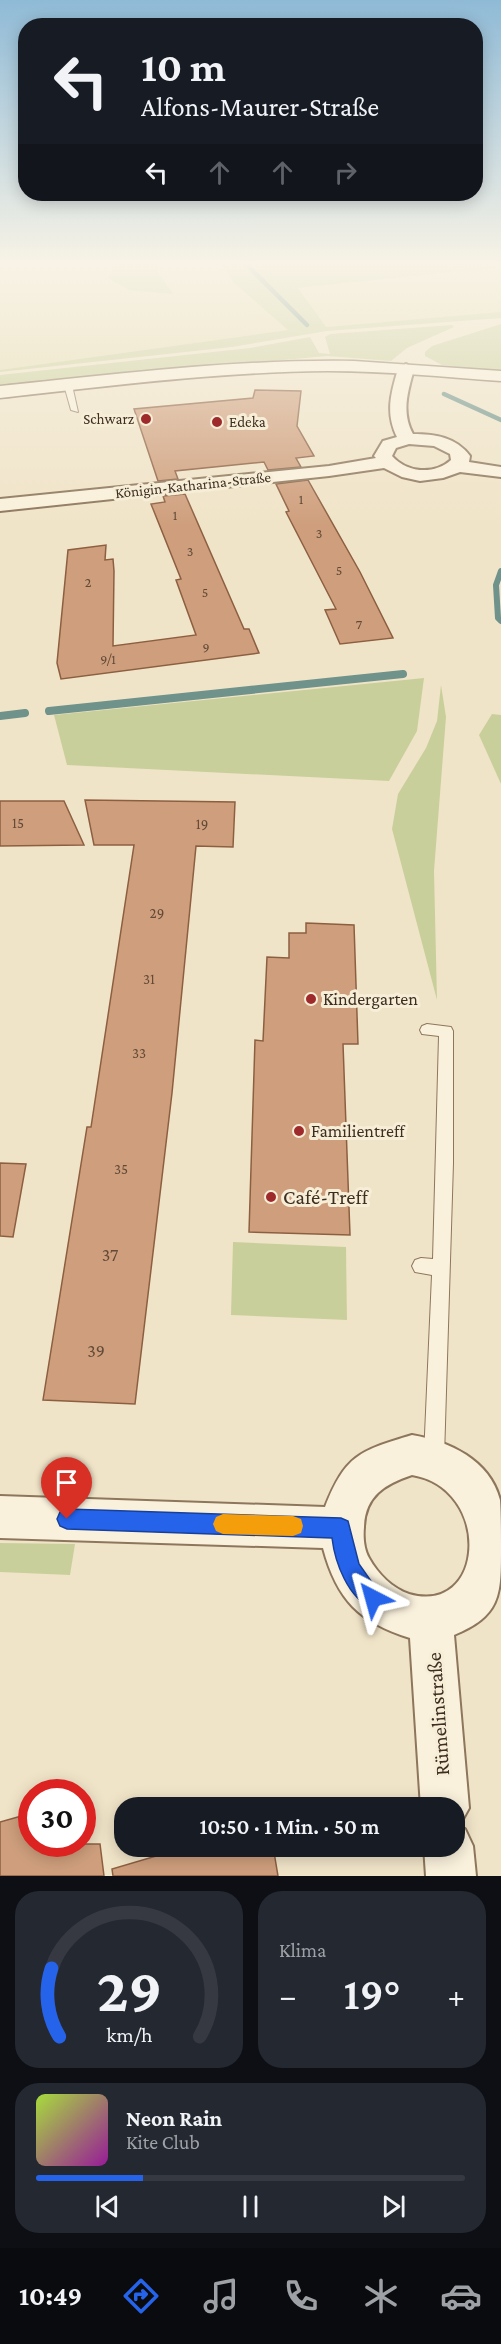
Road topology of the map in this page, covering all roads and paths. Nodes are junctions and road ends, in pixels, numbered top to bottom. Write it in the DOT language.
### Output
graph roads {
  1 [pos="406,369"];
  2 [pos="501,376"];
  3 [pos="68,385"];
  4 [pos="0,392"];
  5 [pos="75,410"];
  6 [pos="407,439"];
  7 [pos="386,462"];
  8 [pos="457,466"];
  9 [pos="501,472"];
  10 [pos="0,505"];
  11 [pos="427,1030"];
  12 [pos="421,1266"];
  13 [pos="441,1268"];
  14 [pos="434,1459"];
  15 [pos="0,1517"];
  16 [pos="496,1527"];
  17 [pos="341,1528"];
  18 [pos="431,1620"];
  19 [pos="444,1797"];
  20 [pos="449,1857"];
  21 [pos="451,1876"];
  1 -- 2 [label="street"];
  1 -- 3 [label="street"];
  1 -- 6 [label="street"];
  3 -- 4 [label="street"];
  3 -- 5 [label="lane"];
  6 -- 7 [label="street"];
  6 -- 8 [label="street"];
  7 -- 8 [label="street"];
  7 -- 10 [label="street, Königin-Katharina-Straße"];
  8 -- 9 [label="street"];
  11 -- 13 [label="lane"];
  12 -- 13 [label="lane"];
  13 -- 14 [label="lane"];
  14 -- 16 [label="street"];
  14 -- 17 [label="street"];
  15 -- 17 [label="street"];
  16 -- 18 [label="street"];
  17 -- 18 [label="street"];
  18 -- 19 [label="street, Rümelinstraße"];
  20 -- 21 [label="street"];
}
